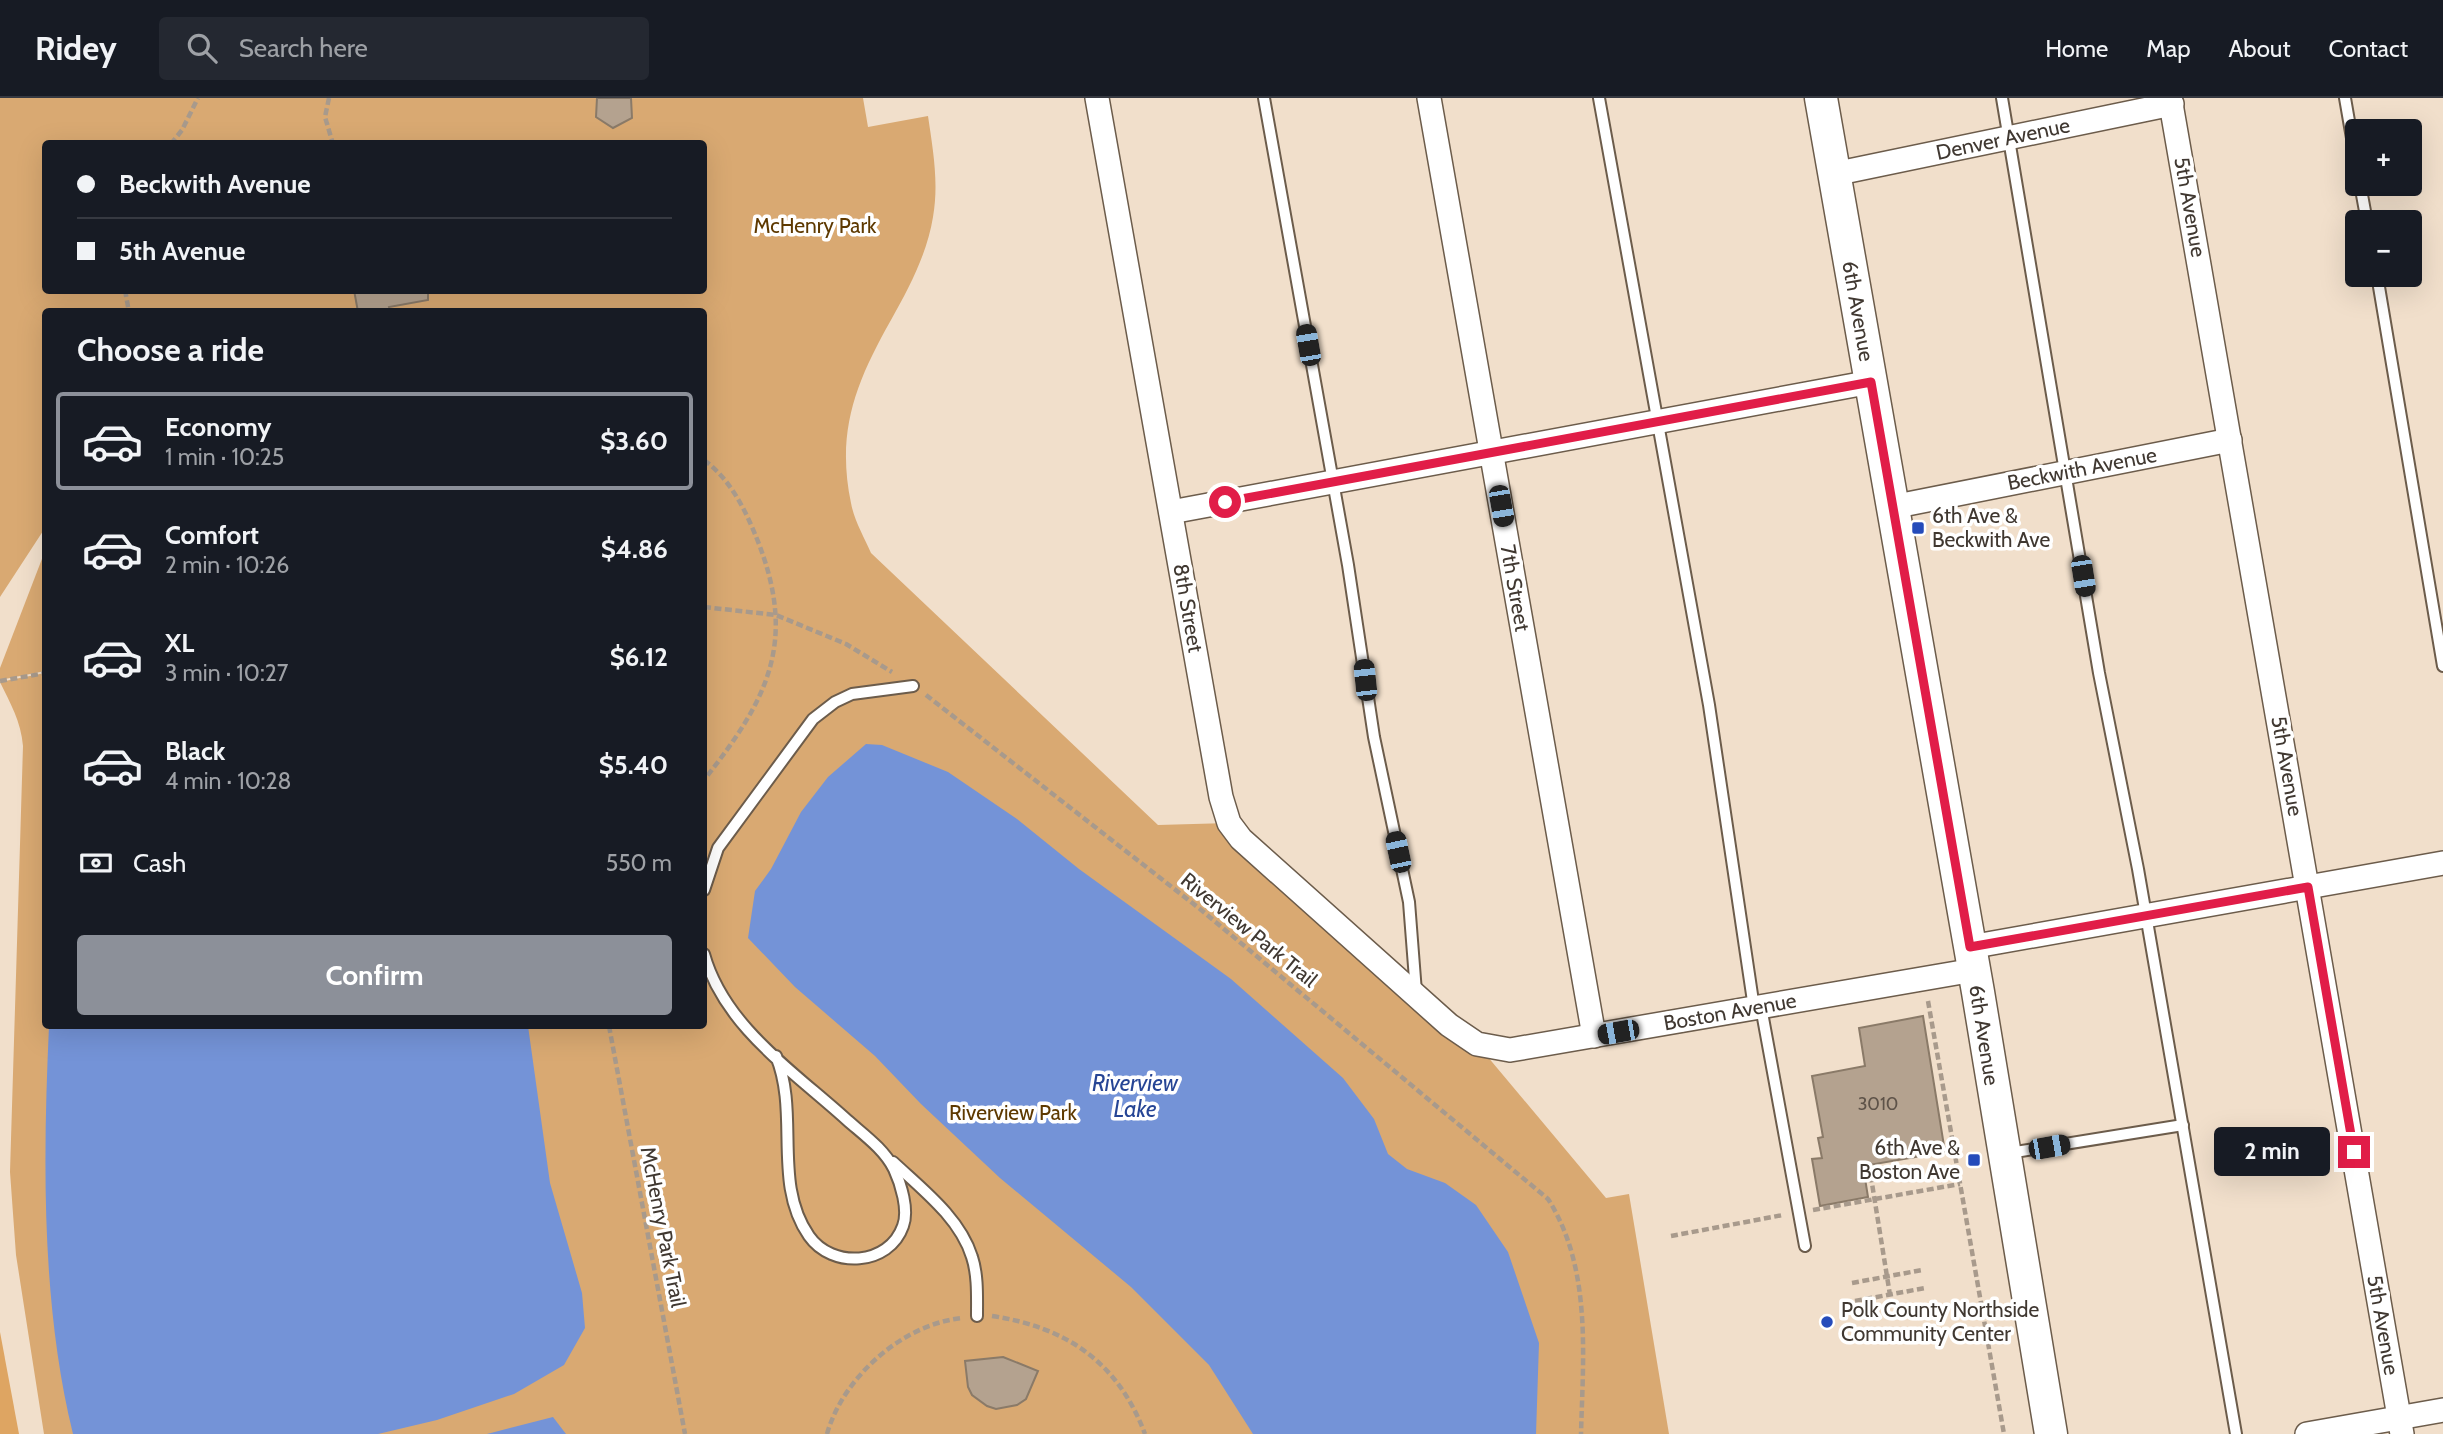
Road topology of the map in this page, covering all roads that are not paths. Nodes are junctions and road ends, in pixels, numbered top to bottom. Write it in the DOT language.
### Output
graph roads {
  1 [pos="1097,98"];
  2 [pos="1264,98"];
  3 [pos="1430,98"];
  4 [pos="1599,98"];
  5 [pos="1821,98"];
  6 [pos="2002,98"];
  7 [pos="2345,98"];
  8 [pos="2171,101"];
  9 [pos="2349,119"];
  10 [pos="2010,138"];
  11 [pos="1834,174"];
  12 [pos="2378,287"];
  13 [pos="1871,382"];
  14 [pos="1657,422"];
  15 [pos="2230,440"];
  16 [pos="1492,453"];
  17 [pos="2066,472"];
  18 [pos="1333,482"];
  19 [pos="1892,507"];
  20 [pos="1171,512"];
  21 [pos="2443,666"];
  22 [pos="913,686"];
  23 [pos="2443,863"];
  24 [pos="707,881"];
  25 [pos="2308,887"];
  26 [pos="2146,915"];
  27 [pos="1972,958"];
  28 [pos="707,963"];
  29 [pos="1416,995"];
  30 [pos="1757,1008"];
  31 [pos="1450,1025"];
  32 [pos="1594,1036"];
  33 [pos="776,1056"];
  34 [pos="2183,1125"];
  35 [pos="884,1152"];
  36 [pos="2003,1154"];
  37 [pos="1805,1246"];
  38 [pos="976,1316"];
  39 [pos="2443,1410"];
  40 [pos="2401,1426"];
  41 [pos="2051,1434"];
  42 [pos="2236,1434"];
  43 [pos="2307,1434"];
  1 -- 20 [label="street, 8th Street"];
  2 -- 18 [label="lane"];
  3 -- 16 [label="street, 7th Street"];
  4 -- 14 [label="lane"];
  5 -- 11 [label="main road, 6th Avenue"];
  6 -- 10 [label="lane"];
  7 -- 9 [label="lane"];
  8 -- 10 [label="street, Denver Avenue"];
  8 -- 15 [label="street, 5th Avenue"];
  10 -- 11 [label="street, Denver Avenue"];
  10 -- 17 [label="lane"];
  11 -- 13 [label="main road, 6th Avenue"];
  12 -- 21 [label="lane"];
  13 -- 14 [label="street"];
  13 -- 19 [label="main road, 6th Avenue"];
  14 -- 16 [label="street"];
  14 -- 30 [label="lane"];
  15 -- 17 [label="street, Beckwith Avenue"];
  15 -- 25 [label="street, 5th Avenue"];
  16 -- 18 [label="street"];
  16 -- 32 [label="street, 7th Street"];
  17 -- 19 [label="street, Beckwith Avenue"];
  17 -- 26 [label="lane"];
  18 -- 20 [label="street"];
  18 -- 29 [label="lane"];
  19 -- 27 [label="main road, 6th Avenue"];
  20 -- 29 [label="street, 8th Street"];
  22 -- 24 [label="lane"];
  23 -- 25 [label="street, Boston Avenue"];
  25 -- 26 [label="street, Boston Avenue"];
  25 -- 40 [label="street, 5th Avenue"];
  26 -- 27 [label="street, Boston Avenue"];
  26 -- 34 [label="lane"];
  27 -- 30 [label="street, Boston Avenue"];
  27 -- 36 [label="main road, 6th Avenue"];
  28 -- 33 [label="lane"];
  29 -- 31 [label="street, 8th Street"];
  30 -- 32 [label="street, Boston Avenue"];
  30 -- 37 [label="lane"];
  31 -- 32 [label="street, Boston Avenue"];
  33 -- 35 [label="lane"];
  33 -- 35 [label="lane"];
  34 -- 36 [label="lane"];
  34 -- 42 [label="lane"];
  35 -- 38 [label="lane"];
  36 -- 41 [label="main road, 6th Avenue"];
  39 -- 40 [label="street"];
  40 -- 43 [label="street"];
}
